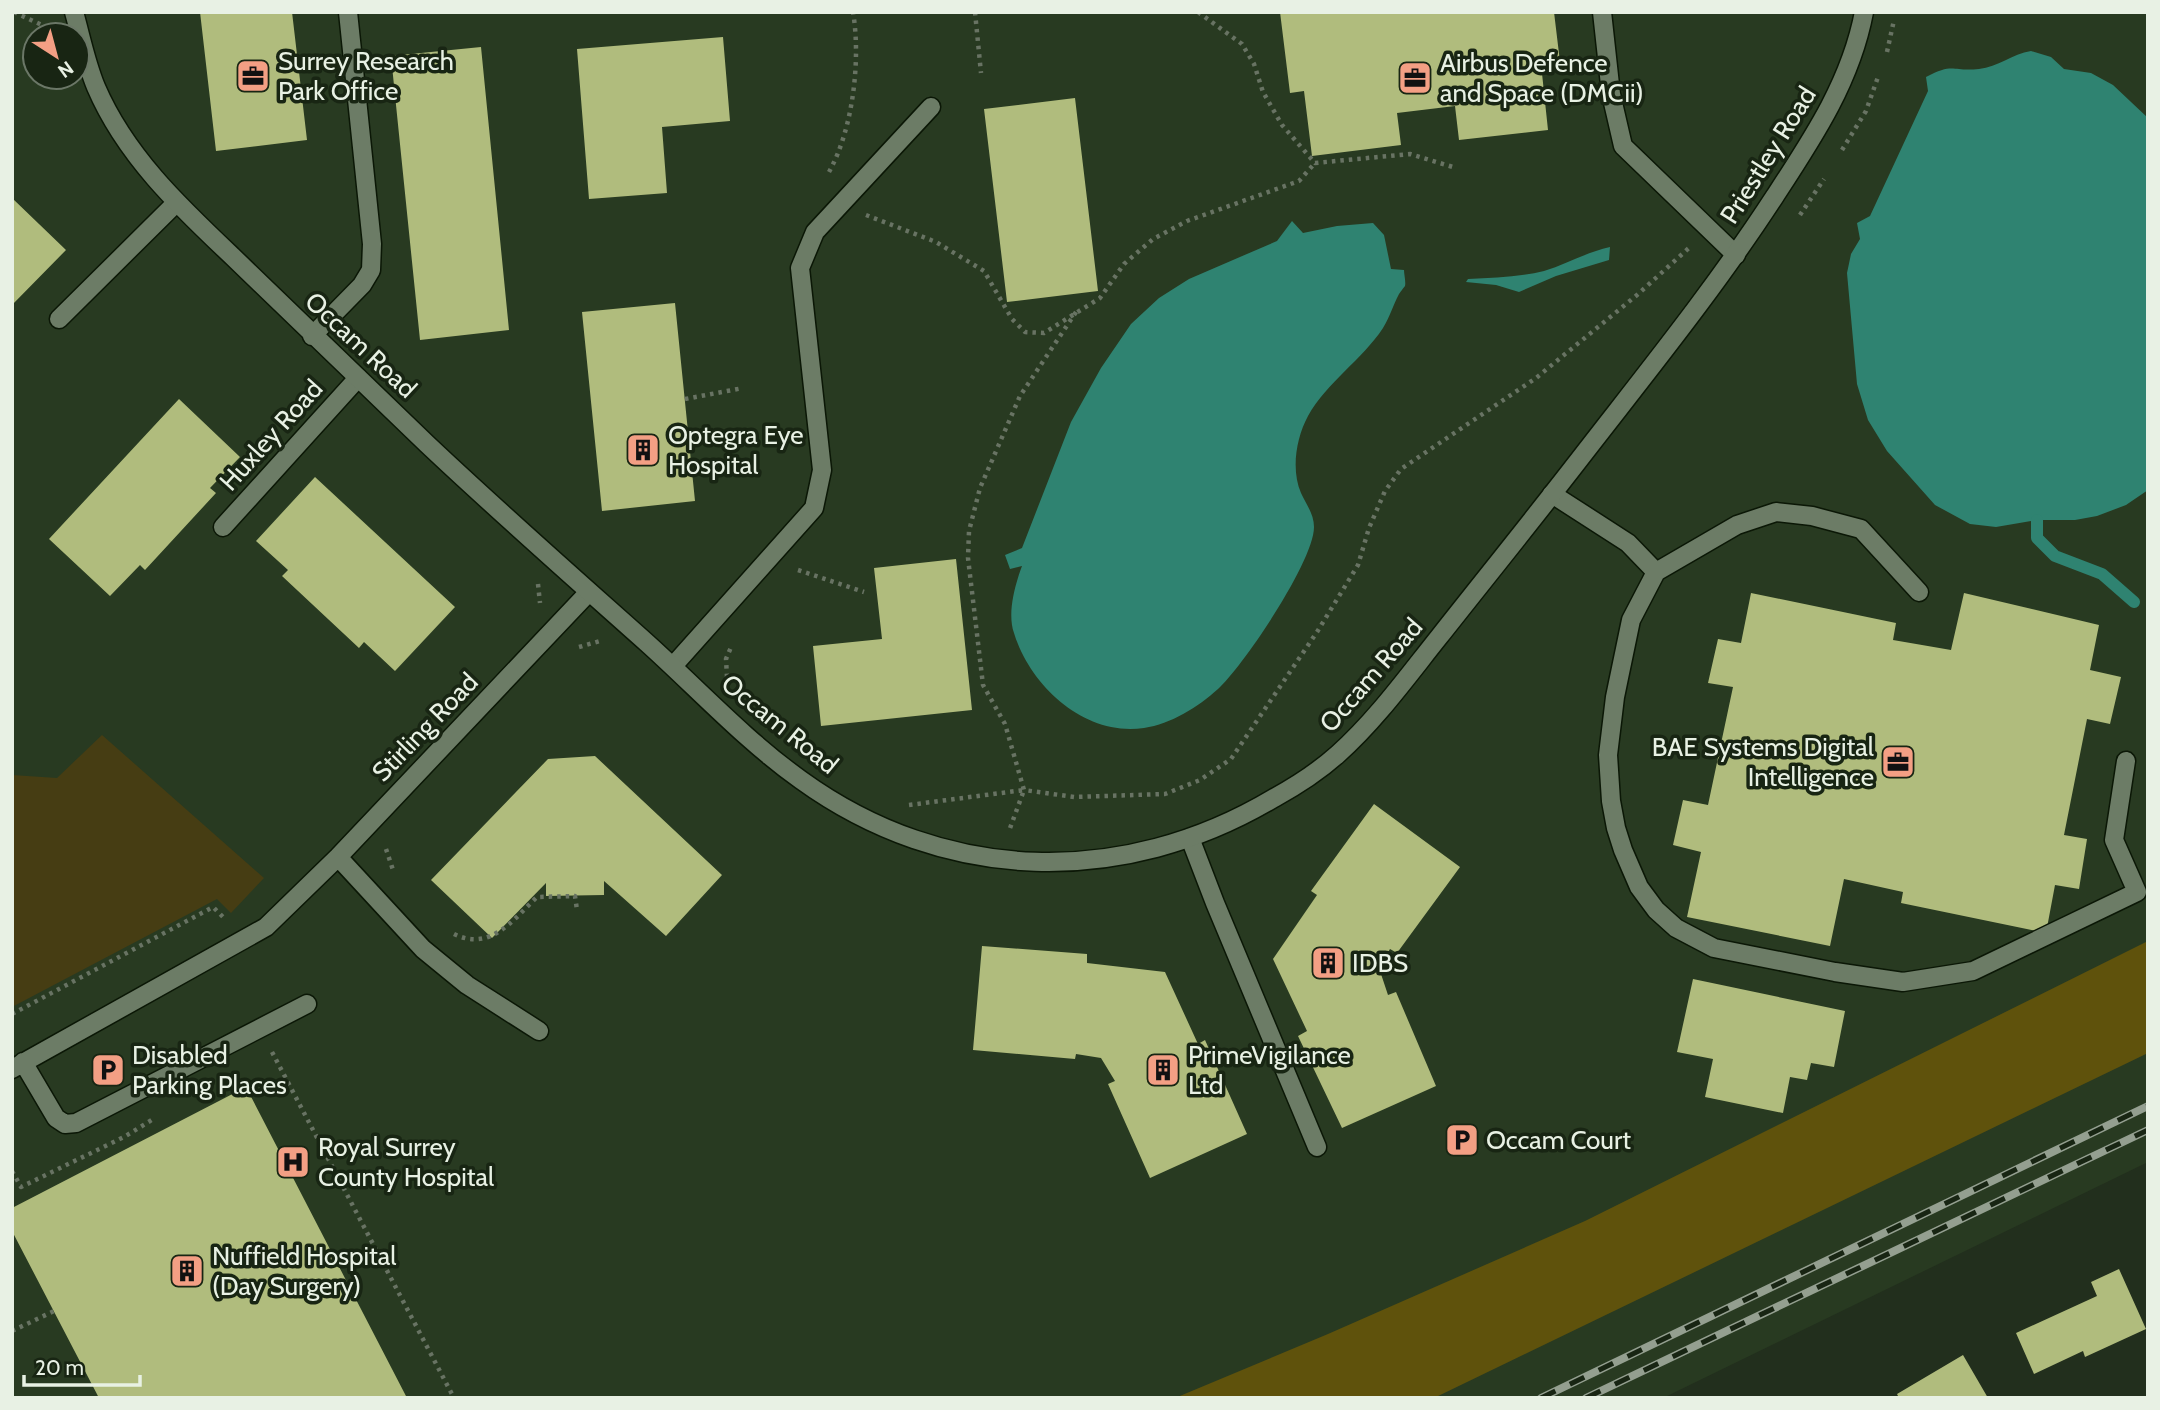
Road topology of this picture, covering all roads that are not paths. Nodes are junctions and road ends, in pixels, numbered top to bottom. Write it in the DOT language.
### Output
graph roads {
  1 [pos="74,12"];
  2 [pos="348,12"];
  3 [pos="1602,12"];
  4 [pos="1864,12"];
  5 [pos="931,107"];
  6 [pos="176,203"];
  7 [pos="1736,255"];
  8 [pos="59,319"];
  9 [pos="312,336"];
  10 [pos="358,378"];
  11 [pos="1552,495"];
  12 [pos="223,527"];
  13 [pos="1656,572"];
  14 [pos="589,592"];
  15 [pos="1919,592"];
  16 [pos="673,666"];
  17 [pos="2126,761"];
  18 [pos="1190,838"];
  19 [pos="338,857"];
  20 [pos="307,1004"];
  21 [pos="539,1031"];
  22 [pos="18,1065"];
  23 [pos="1317,1147"];
  1 -- 6 [label="street, Occam Road"];
  2 -- 9 [label="street"];
  3 -- 7 [label="street, Priestley Road"];
  4 -- 7 [label="street, Priestley Road"];
  5 -- 16 [label="street"];
  6 -- 8 [label="street"];
  6 -- 9 [label="street, Occam Road"];
  7 -- 11 [label="street, Occam Road"];
  9 -- 10 [label="street, Occam Road"];
  10 -- 12 [label="street, Huxley Road"];
  10 -- 14 [label="street, Occam Road"];
  11 -- 13 [label="street"];
  11 -- 18 [label="street, Occam Road"];
  13 -- 15 [label="street"];
  13 -- 17 [label="street"];
  14 -- 16 [label="street, Occam Road"];
  14 -- 19 [label="street, Stirling Road"];
  16 -- 18 [label="street, Occam Road"];
  18 -- 23 [label="street"];
  19 -- 21 [label="street"];
  19 -- 22 [label="street, Stirling Road"];
  20 -- 22 [label="street"];
}
